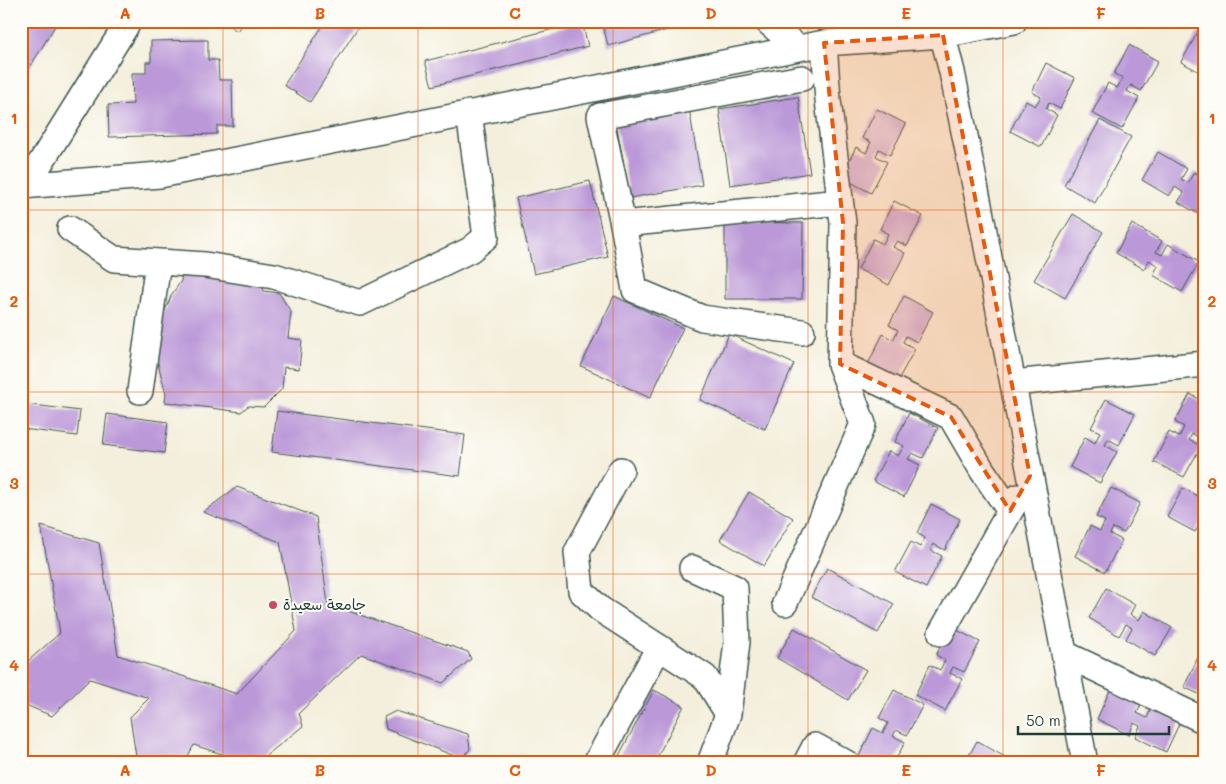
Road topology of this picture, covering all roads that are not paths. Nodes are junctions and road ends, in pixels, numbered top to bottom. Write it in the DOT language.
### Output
graph roads {
  1 [pos="129,21"];
  2 [pos="768,21"];
  3 [pos="1014,21"];
  4 [pos="941,28"];
  5 [pos="824,43"];
  6 [pos="798,48"];
  7 [pos="802,78"];
  8 [pos="469,113"];
  9 [pos="24,186"];
  10 [pos="840,202"];
  11 [pos="624,224"];
  12 [pos="70,229"];
  13 [pos="158,262"];
  14 [pos="802,332"];
  15 [pos="840,364"];
  16 [pos="1205,364"];
  17 [pos="1013,384"];
  18 [pos="140,391"];
  19 [pos="621,470"];
  20 [pos="1030,476"];
  21 [pos="1010,511"];
  22 [pos="692,568"];
  23 [pos="785,603"];
  24 [pos="941,633"];
  25 [pos="659,647"];
  26 [pos="1065,654"];
  27 [pos="728,714"];
  28 [pos="1205,721"];
  29 [pos="596,763"];
  30 [pos="710,763"];
  31 [pos="806,763"];
  32 [pos="846,763"];
  33 [pos="1085,763"];
  1 -- 9 [label="street"];
  2 -- 6 [label="street"];
  3 -- 4 [label="street"];
  4 -- 5 [label="street"];
  4 -- 17 [label="street"];
  5 -- 6 [label="street"];
  5 -- 10 [label="street"];
  6 -- 8 [label="street"];
  7 -- 11 [label="street"];
  8 -- 9 [label="street"];
  8 -- 13 [label="street"];
  10 -- 11 [label="street"];
  10 -- 15 [label="street"];
  11 -- 14 [label="street"];
  12 -- 13 [label="street"];
  13 -- 18 [label="street"];
  15 -- 21 [label="street"];
  15 -- 23 [label="street"];
  16 -- 17 [label="street"];
  17 -- 20 [label="street"];
  19 -- 25 [label="street"];
  20 -- 21 [label="street"];
  20 -- 26 [label="street"];
  21 -- 24 [label="street"];
  22 -- 27 [label="street"];
  25 -- 27 [label="street"];
  25 -- 29 [label="street"];
  26 -- 28 [label="street"];
  26 -- 33 [label="street"];
  27 -- 30 [label="street"];
  31 -- 32 [label="street"];
}
